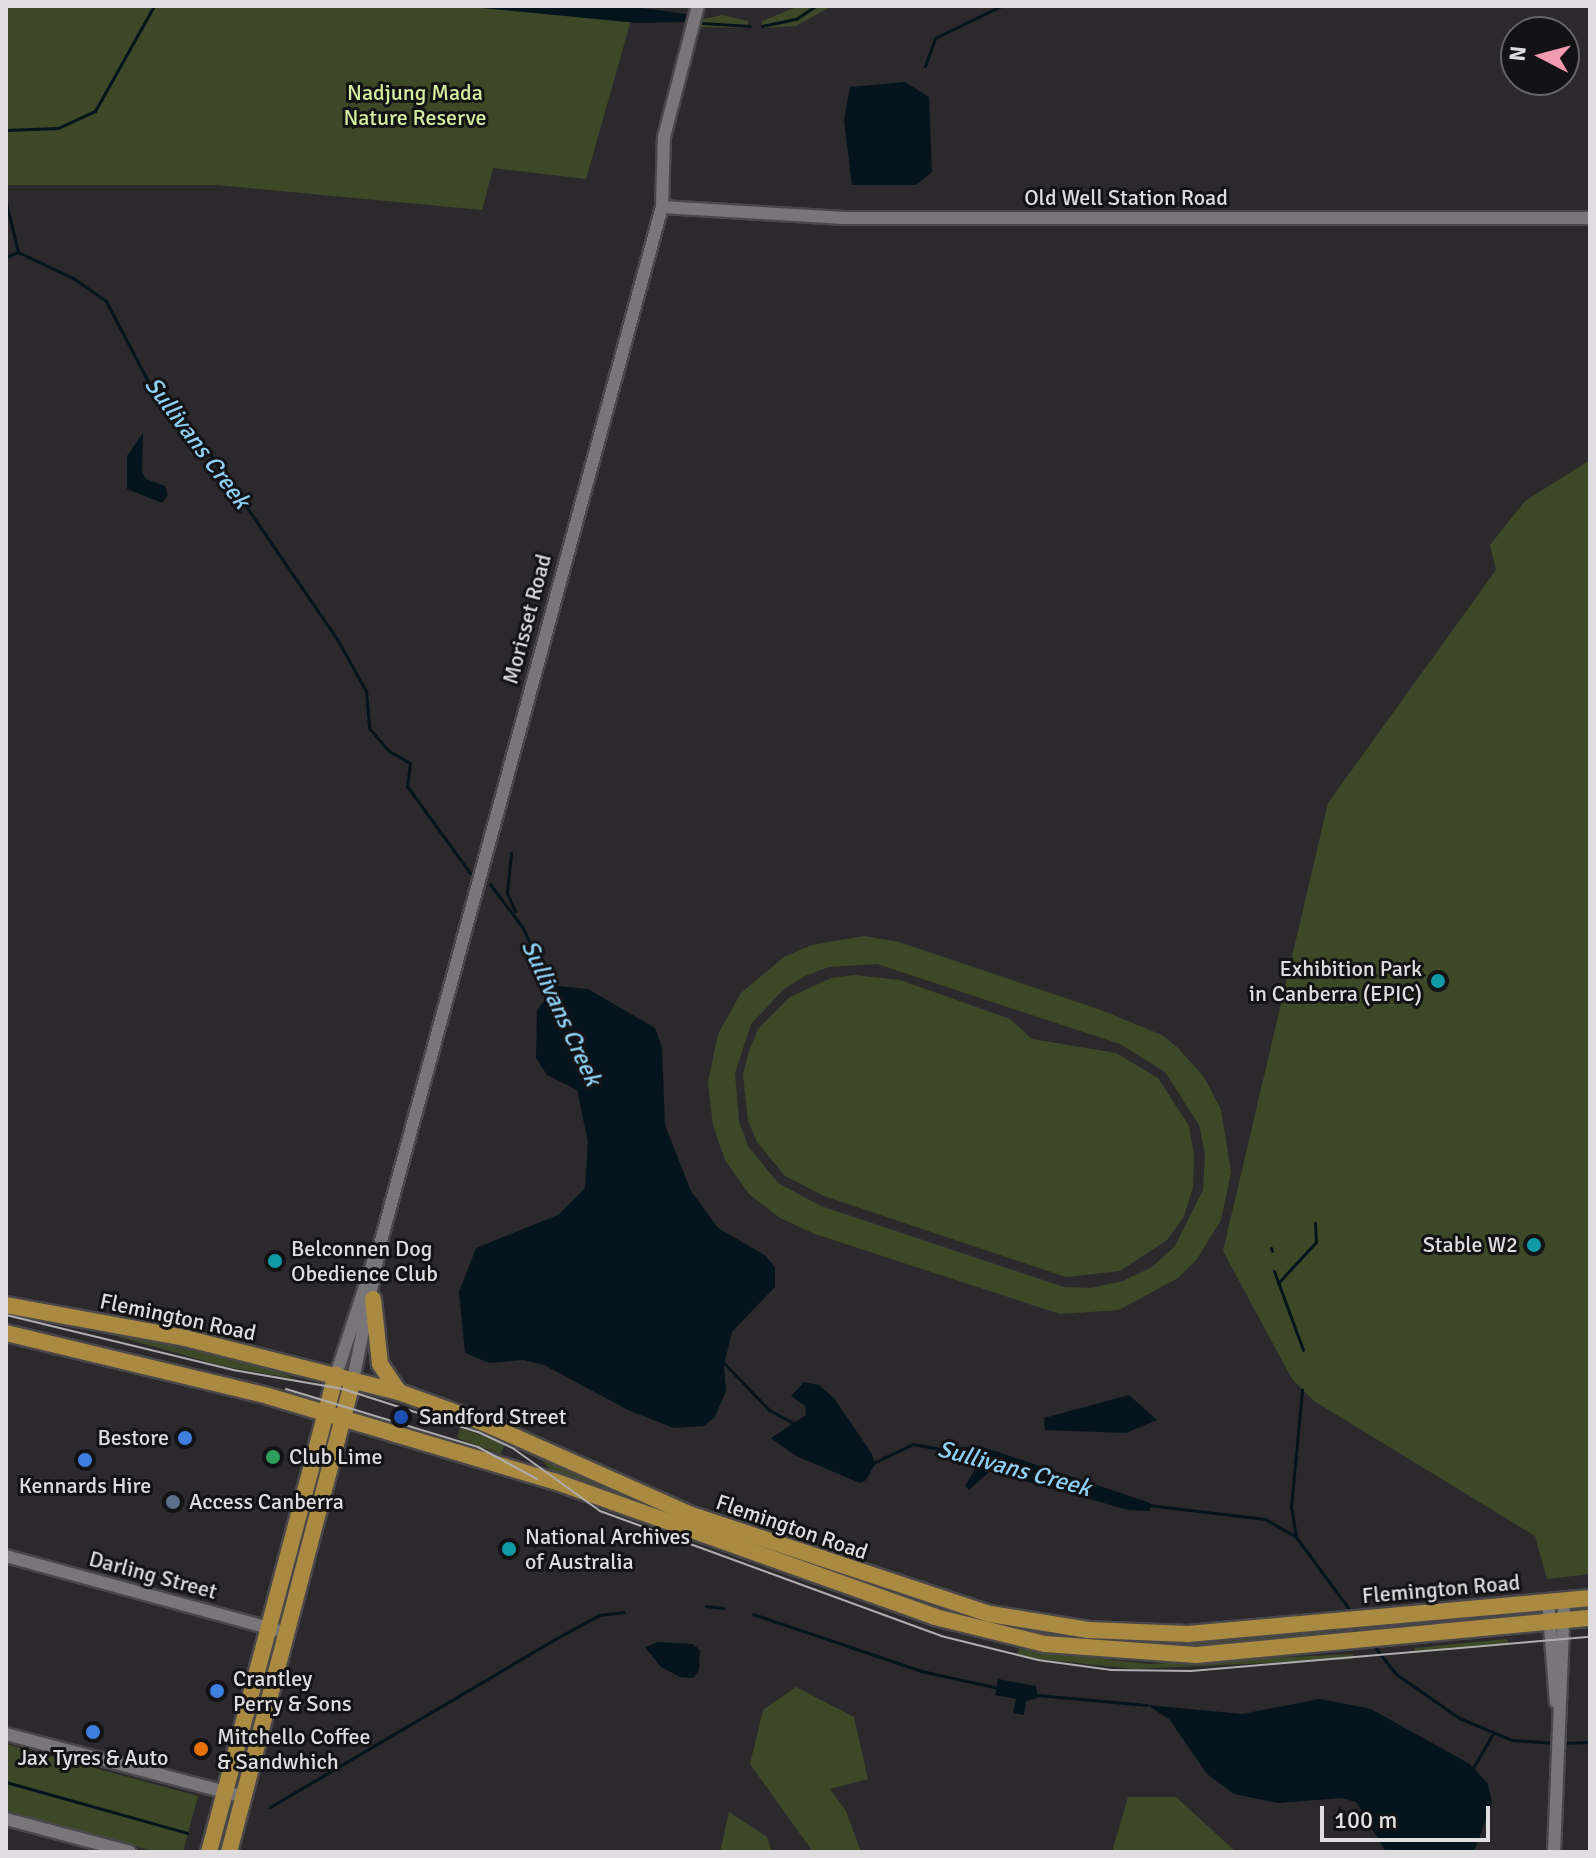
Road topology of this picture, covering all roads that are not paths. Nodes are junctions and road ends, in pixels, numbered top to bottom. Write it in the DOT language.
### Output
graph roads {
  1 [pos="698,6"];
  2 [pos="662,207"];
  3 [pos="1590,218"];
  4 [pos="381,1241"];
  5 [pos="373,1299"];
  6 [pos="6,1305"];
  7 [pos="6,1333"];
  8 [pos="336,1375"];
  9 [pos="353,1380"];
  10 [pos="399,1392"];
  11 [pos="328,1415"];
  12 [pos="345,1421"];
  13 [pos="6,1556"];
  14 [pos="1590,1598"];
  15 [pos="1556,1601"];
  16 [pos="1590,1618"];
  17 [pos="1558,1622"];
  18 [pos="271,1628"];
  19 [pos="289,1633"];
  20 [pos="6,1734"];
  21 [pos="225,1792"];
  22 [pos="245,1797"];
  23 [pos="6,1819"];
  24 [pos="130,1852"];
  25 [pos="209,1852"];
  26 [pos="229,1852"];
  27 [pos="1554,1852"];
  1 -- 2 [label="street, Morisset Road"];
  2 -- 3 [label="street, Old Well Station Road"];
  2 -- 4 [label="street, Morisset Road"];
  4 -- 5 [label="street, Morisset Road"];
  4 -- 8 [label="street, Morisset Road"];
  5 -- 9 [label="street, Morisset Road"];
  5 -- 10 [label="main road"];
  6 -- 8 [label="main road, Flemington Road"];
  7 -- 11 [label="main road, Flemington Road"];
  8 -- 9 [label="main road, Flemington Road"];
  8 -- 11 [label="main road, Morisset Road"];
  9 -- 10 [label="main road, Flemington Road"];
  9 -- 12 [label="main road"];
  10 -- 15 [label="main road, Flemington Road"];
  11 -- 12 [label="main road, Flemington Road"];
  11 -- 18 [label="main road"];
  12 -- 17 [label="main road, Flemington Road"];
  12 -- 19 [label="main road"];
  13 -- 18 [label="street, Darling Street"];
  14 -- 15 [label="main road, Flemington Road"];
  15 -- 17 [label="street"];
  16 -- 17 [label="main road, Flemington Road"];
  17 -- 27 [label="street"];
  18 -- 19 [label="street, Darling Street"];
  18 -- 21 [label="main road"];
  19 -- 22 [label="main road"];
  20 -- 21 [label="street"];
  21 -- 22 [label="street"];
  21 -- 25 [label="main road"];
  22 -- 26 [label="main road"];
  23 -- 24 [label="street"];
}
